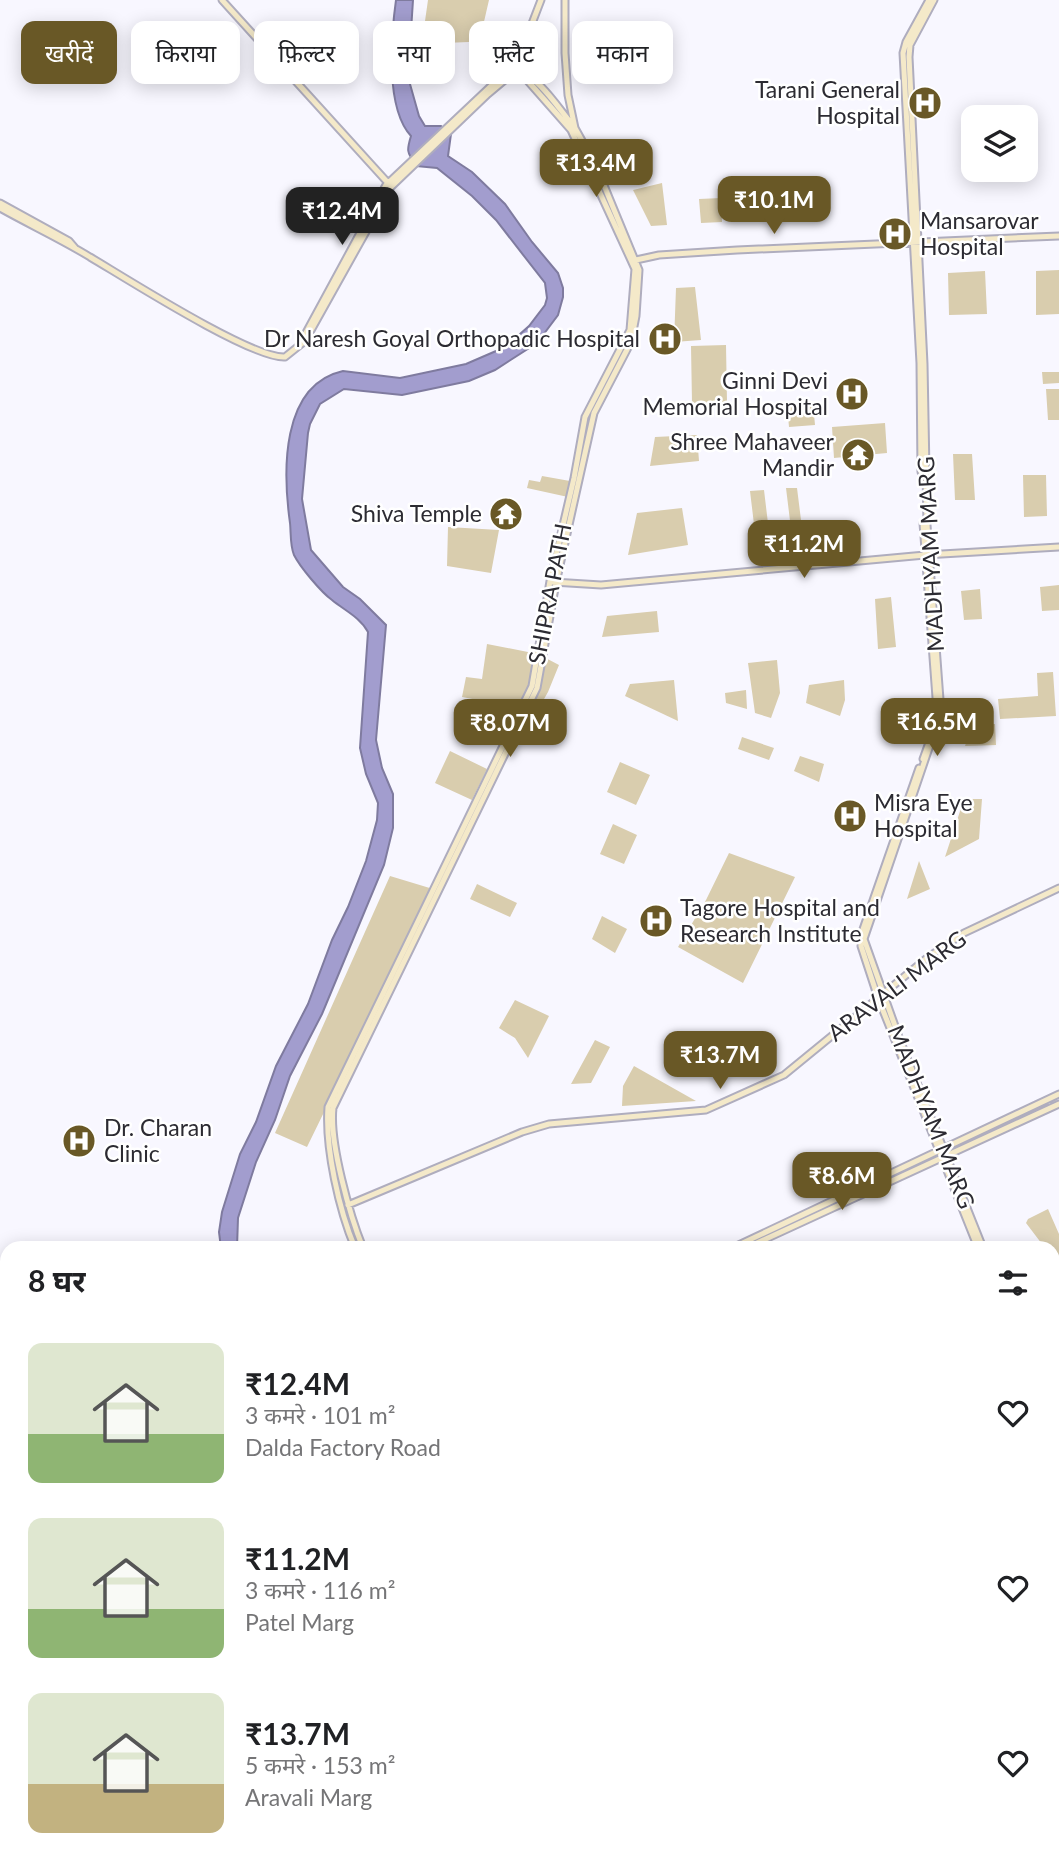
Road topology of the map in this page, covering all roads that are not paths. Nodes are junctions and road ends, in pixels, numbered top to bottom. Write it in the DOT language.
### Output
graph roads {
  1 [pos="222,0"];
  2 [pos="541,0"];
  3 [pos="565,0"];
  4 [pos="929,0"];
  5 [pos="934,0"];
  6 [pos="533,21"];
  7 [pos="498,84"];
  8 [pos="531,84"];
  9 [pos="574,131"];
  10 [pos="389,185"];
  11 [pos="0,203"];
  12 [pos="0,208"];
  13 [pos="37,227"];
  14 [pos="1059,236"];
  15 [pos="916,243"];
  16 [pos="635,260"];
  17 [pos="1059,547"];
  18 [pos="927,555"];
  19 [pos="553,582"];
  20 [pos="1059,888"];
  21 [pos="880,996"];
  22 [pos="1059,1094"];
  23 [pos="1059,1104"];
  24 [pos="944,1152"];
  25 [pos="877,1183"];
  26 [pos="345,1206"];
  27 [pos="353,1241"];
  28 [pos="360,1241"];
  29 [pos="748,1241"];
  30 [pos="760,1241"];
  31 [pos="978,1241"];
  1 -- 10 [label="street"];
  2 -- 6 [label="street"];
  3 -- 9 [label="street, SHIPRA PATH"];
  4 -- 15 [label="street"];
  5 -- 15 [label="street, MADHYAM MARG"];
  7 -- 10 [label="street"];
  8 -- 9 [label="street"];
  9 -- 16 [label="street, SHIPRA PATH"];
  10 -- 13 [label="street"];
  11 -- 13 [label="street"];
  12 -- 13 [label="street"];
  14 -- 15 [label="street"];
  15 -- 16 [label="street"];
  15 -- 18 [label="street, MADHYAM MARG"];
  16 -- 19 [label="street, SHIPRA PATH"];
  17 -- 18 [label="street"];
  18 -- 19 [label="street"];
  18 -- 21 [label="street, MADHYAM MARG"];
  19 -- 26 [label="street, SHIPRA PATH"];
  20 -- 21 [label="street, ARAVALI MARG"];
  21 -- 24 [label="street, MADHYAM MARG"];
  21 -- 26 [label="street, ARAVALI MARG"];
  22 -- 24 [label="street"];
  23 -- 24 [label="street"];
  24 -- 25 [label="street"];
  24 -- 31 [label="street, MADHYAM MARG"];
  25 -- 29 [label="street"];
  25 -- 30 [label="street"];
  26 -- 27 [label="street, SHIPRA PATH"];
  26 -- 28 [label="street, SHIPRA PATH"];
}
